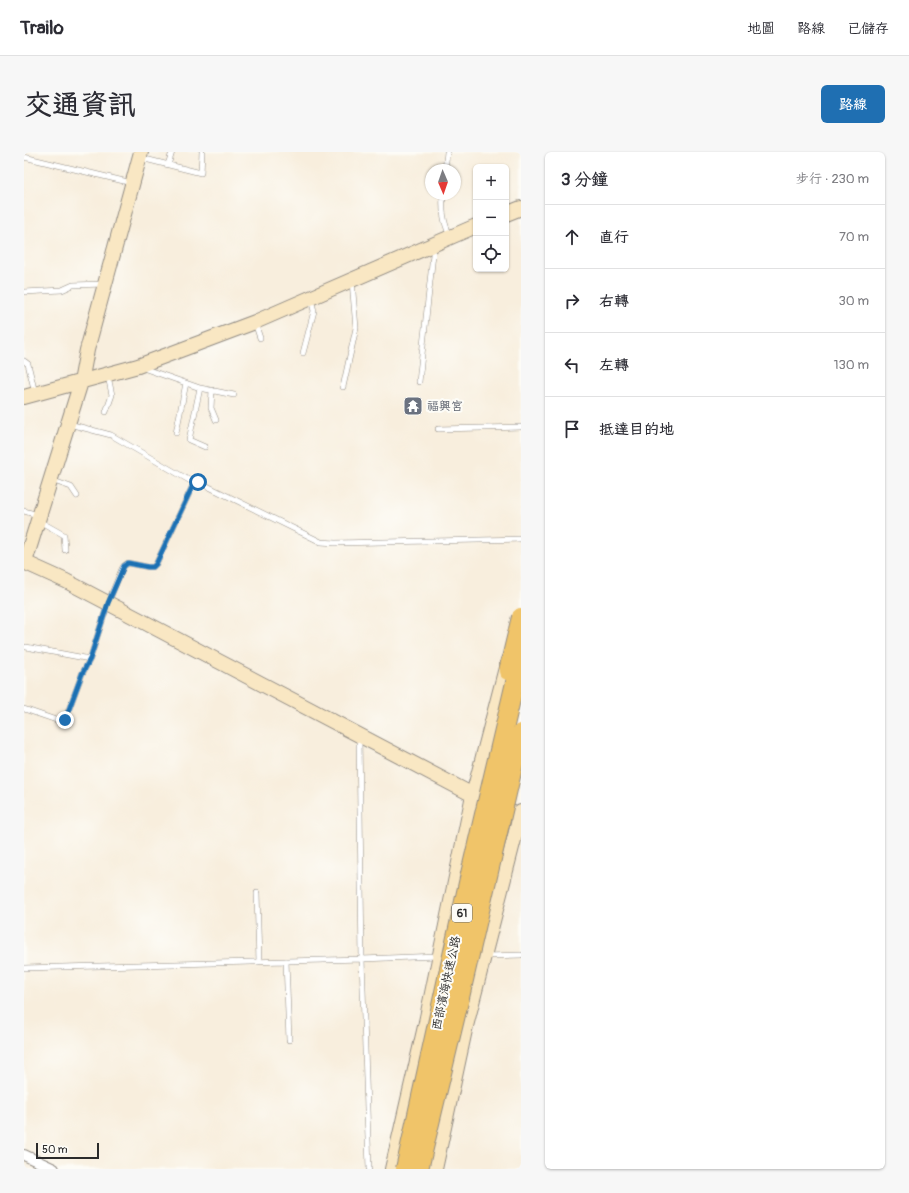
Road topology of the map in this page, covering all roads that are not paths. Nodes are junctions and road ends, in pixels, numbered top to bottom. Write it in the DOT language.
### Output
graph roads {
  1 [pos="172,152"];
  2 [pos="202,152"];
  3 [pos="447,152"];
  4 [pos="140,155"];
  5 [pos="24,157"];
  6 [pos="446,164"];
  7 [pos="168,165"];
  8 [pos="132,183"];
  9 [pos="442,200"];
  10 [pos="521,208"];
  11 [pos="509,213"];
  12 [pos="473,227"];
  13 [pos="450,237"];
  14 [pos="434,244"];
  15 [pos="352,280"];
  16 [pos="105,284"];
  17 [pos="24,292"];
  18 [pos="310,298"];
  19 [pos="255,322"];
  20 [pos="260,338"];
  21 [pos="303,353"];
  22 [pos="24,360"];
  23 [pos="138,366"];
  24 [pos="108,375"];
  25 [pos="81,382"];
  26 [pos="419,382"];
  27 [pos="186,383"];
  28 [pos="343,386"];
  29 [pos="200,388"];
  30 [pos="212,390"];
  31 [pos="234,395"];
  32 [pos="30,396"];
  33 [pos="106,412"];
  34 [pos="216,420"];
  35 [pos="68,424"];
  36 [pos="521,427"];
  37 [pos="438,428"];
  38 [pos="176,434"];
  39 [pos="206,447"];
  40 [pos="50,480"];
  41 [pos="194,483"];
  42 [pos="77,496"];
  43 [pos="24,511"];
  44 [pos="39,518"];
  45 [pos="521,539"];
  46 [pos="65,550"];
  47 [pos="24,565"];
  48 [pos="108,603"];
  49 [pos="521,611"];
  50 [pos="521,617"];
  51 [pos="521,636"];
  52 [pos="26,647"];
  53 [pos="521,657"];
  54 [pos="90,659"];
  55 [pos="24,709"];
  56 [pos="521,733"];
  57 [pos="359,734"];
  58 [pos="521,753"];
  59 [pos="521,779"];
  60 [pos="478,796"];
  61 [pos="517,814"];
  62 [pos="257,893"];
  63 [pos="521,955"];
  64 [pos="441,956"];
  65 [pos="484,956"];
  66 [pos="362,959"];
  67 [pos="286,961"];
  68 [pos="259,962"];
  69 [pos="24,968"];
  70 [pos="447,1019"];
  71 [pos="289,1040"];
  72 [pos="450,1098"];
  73 [pos="407,1104"];
  74 [pos="24,1154"];
  75 [pos="54,1169"];
  76 [pos="369,1169"];
  77 [pos="392,1169"];
  78 [pos="405,1169"];
  79 [pos="419,1169"];
  80 [pos="435,1169"];
  1 -- 7 [label="lane"];
  2 -- 7 [label="lane"];
  3 -- 6 [label="lane"];
  4 -- 7 [label="lane"];
  4 -- 8 [label="main road"];
  5 -- 8 [label="lane"];
  8 -- 16 [label="main road"];
  9 -- 13 [label="lane"];
  10 -- 11 [label="main road"];
  12 -- 13 [label="main road"];
  13 -- 14 [label="main road"];
  14 -- 15 [label="main road"];
  14 -- 26 [label="lane"];
  15 -- 18 [label="main road"];
  15 -- 28 [label="lane"];
  16 -- 17 [label="lane"];
  16 -- 25 [label="main road"];
  18 -- 19 [label="main road"];
  18 -- 21 [label="lane"];
  19 -- 20 [label="lane"];
  19 -- 23 [label="main road"];
  22 -- 32 [label="lane"];
  23 -- 24 [label="main road"];
  23 -- 27 [label="lane"];
  24 -- 25 [label="main road"];
  24 -- 33 [label="lane"];
  25 -- 32 [label="main road"];
  25 -- 35 [label="main road"];
  27 -- 29 [label="lane"];
  27 -- 38 [label="lane"];
  29 -- 30 [label="lane"];
  29 -- 39 [label="lane"];
  30 -- 31 [label="lane"];
  30 -- 34 [label="lane"];
  35 -- 40 [label="main road"];
  35 -- 41 [label="lane"];
  36 -- 37 [label="lane"];
  40 -- 42 [label="lane"];
  40 -- 44 [label="main road"];
  41 -- 45 [label="lane"];
  41 -- 48 [label="lane"];
  43 -- 44 [label="lane"];
  44 -- 46 [label="lane"];
  44 -- 47 [label="main road"];
  47 -- 48 [label="main road"];
  48 -- 54 [label="lane"];
  48 -- 57 [label="main road"];
  49 -- 60 [label="main road"];
  50 -- 70 [label="highway, bridge"];
  51 -- 60 [label="main road"];
  52 -- 54 [label="lane"];
  53 -- 70 [label="highway, 西部濱海快速公路 / 61, bridge"];
  54 -- 55 [label="lane"];
  56 -- 70 [label="highway, 西部濱海快速公路 / 61, bridge"];
  57 -- 60 [label="main road"];
  57 -- 66 [label="lane"];
  58 -- 61 [label="main road"];
  59 -- 70 [label="highway, bridge"];
  60 -- 61 [label="main road"];
  60 -- 64 [label="main road"];
  60 -- 73 [label="main road"];
  61 -- 65 [label="main road"];
  61 -- 72 [label="main road"];
  62 -- 68 [label="lane"];
  63 -- 65 [label="lane"];
  64 -- 66 [label="lane"];
  64 -- 73 [label="main road"];
  65 -- 72 [label="main road"];
  66 -- 67 [label="lane"];
  66 -- 76 [label="lane"];
  67 -- 68 [label="lane"];
  67 -- 71 [label="lane"];
  68 -- 69 [label="lane"];
  70 -- 78 [label="highway, 西部濱海快速公路 / 61, bridge"];
  70 -- 79 [label="highway, 西部濱海快速公路 / 61, bridge"];
  72 -- 80 [label="main road"];
  73 -- 77 [label="main road"];
  74 -- 75 [label="street"];
}
